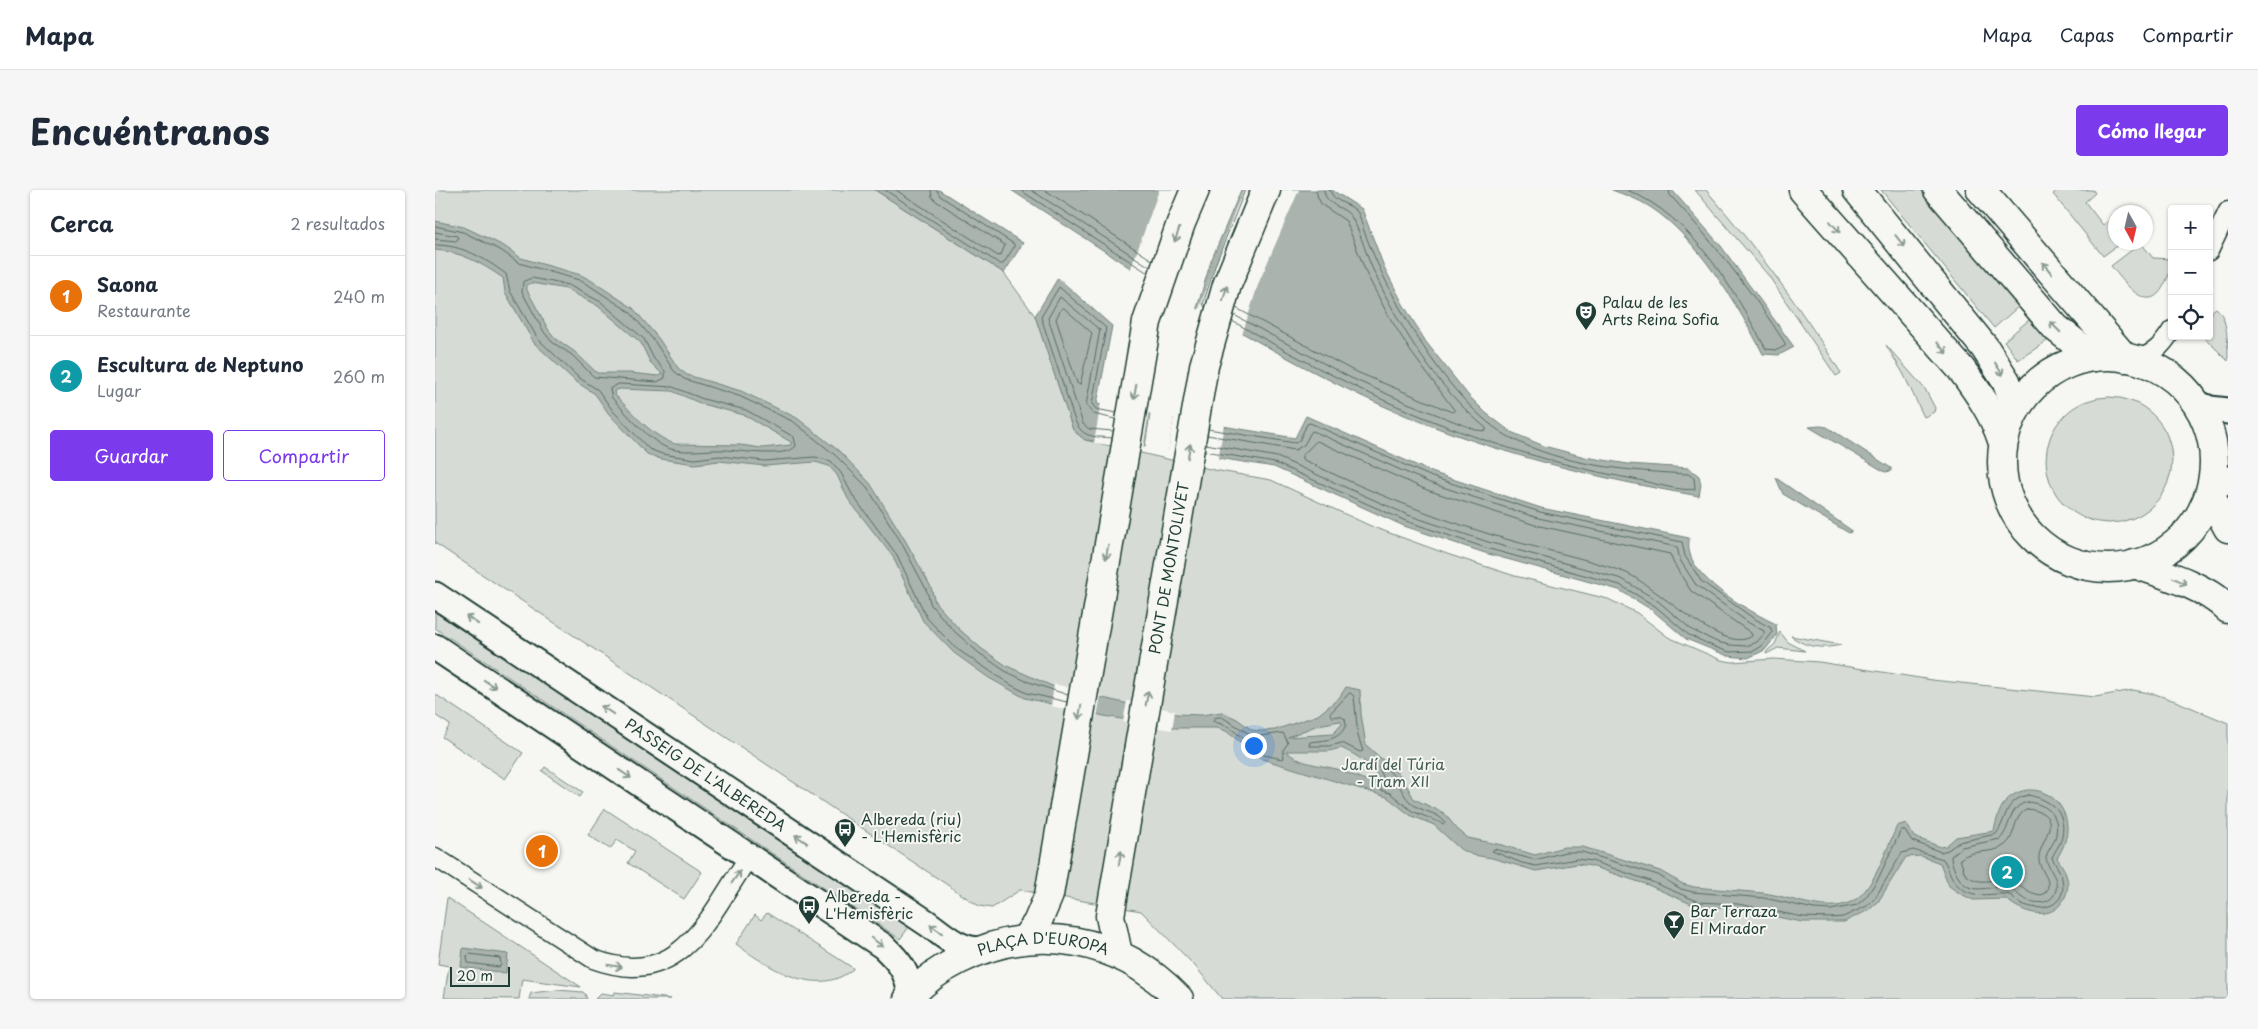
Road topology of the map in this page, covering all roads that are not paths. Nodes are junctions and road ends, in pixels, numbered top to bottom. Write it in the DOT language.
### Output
graph roads {
  1 [pos="1195,190"];
  2 [pos="1266,190"];
  3 [pos="1803,190"];
  4 [pos="1857,190"];
  5 [pos="1939,190"];
  6 [pos="1981,190"];
  7 [pos="2228,211"];
  8 [pos="2209,250"];
  9 [pos="2168,337"];
  10 [pos="2093,357"];
  11 [pos="2130,360"];
  12 [pos="2198,404"];
  13 [pos="2016,407"];
  14 [pos="2228,411"];
  15 [pos="2002,440"];
  16 [pos="2217,489"];
  17 [pos="2228,528"];
  18 [pos="2134,564"];
  19 [pos="435,595"];
  20 [pos="2228,609"];
  21 [pos="435,648"];
  22 [pos="435,857"];
  23 [pos="749,857"];
  24 [pos="1026,938"];
  25 [pos="979,950"];
  26 [pos="1117,954"];
  27 [pos="910,997"];
  28 [pos="1179,999"];
  1 -- 24 [label="main road, one-way"];
  26 -- 2 [label="main road, PONT DE MONTOLIVET, one-way"];
  3 -- 15 [label="main road, one-way"];
  4 -- 13 [label="main road, one-way"];
  10 -- 5 [label="main road, one-way"];
  11 -- 6 [label="main road, one-way"];
  7 -- 8 [label="street"];
  9 -- 11 [label="street"];
  10 -- 11 [label="main road"];
  10 -- 13 [label="main road"];
  11 -- 12 [label="main road"];
  12 -- 14 [label="main road"];
  12 -- 16 [label="main road"];
  13 -- 15 [label="main road"];
  15 -- 18 [label="main road"];
  16 -- 17 [label="main road"];
  16 -- 18 [label="main road"];
  18 -- 20 [label="main road, one-way"];
  25 -- 19 [label="main road, PASSEIG DE L'ALBEREDA, one-way"];
  21 -- 23 [label="main road, one-way"];
  22 -- 23 [label="street, one-way"];
  23 -- 27 [label="main road, one-way"];
  24 -- 25 [label="main road, PLAÇA D'EUROPA"];
  24 -- 26 [label="main road, PLAÇA D'EUROPA"];
  25 -- 27 [label="main road, PLAÇA D'EUROPA"];
  26 -- 28 [label="main road, PLAÇA D'EUROPA"];
}
